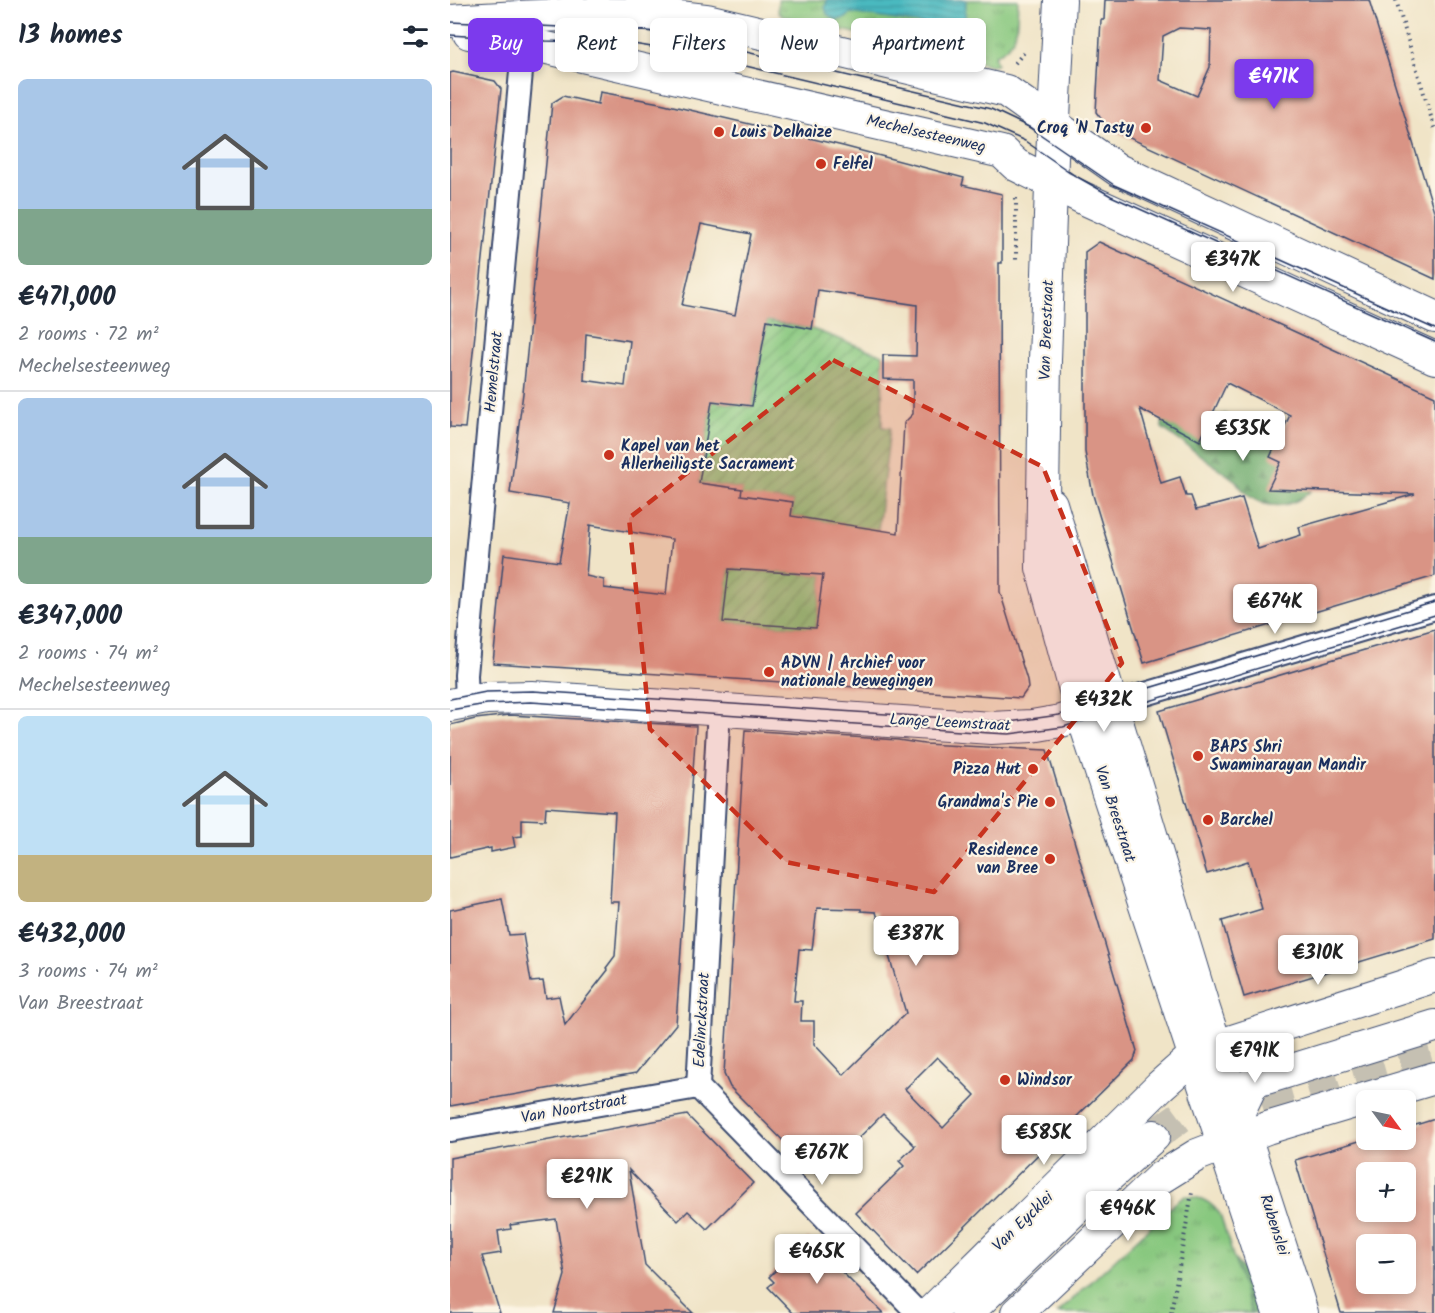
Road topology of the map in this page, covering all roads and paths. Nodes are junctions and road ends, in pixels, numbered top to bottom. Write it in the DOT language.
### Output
graph roads {
  1 [pos="1060,0"];
  2 [pos="1396,0"];
  3 [pos="654,7"];
  4 [pos="450,21"];
  5 [pos="468,23"];
  6 [pos="543,27"];
  7 [pos="450,29"];
  8 [pos="468,29"];
  9 [pos="543,35"];
  10 [pos="521,72"];
  11 [pos="1054,125"];
  12 [pos="1435,130"];
  13 [pos="1052,182"];
  14 [pos="1435,317"];
  15 [pos="1435,358"];
  16 [pos="1043,477"];
  17 [pos="1435,608"];
  18 [pos="458,703"];
  19 [pos="1112,704"];
  20 [pos="719,710"];
  21 [pos="1082,713"];
  22 [pos="1435,976"];
  23 [pos="1435,1026"];
  24 [pos="1205,1051"];
  25 [pos="1435,1078"];
  26 [pos="698,1087"];
  27 [pos="450,1131"];
  28 [pos="1236,1132"];
  29 [pos="1155,1141"];
  30 [pos="1193,1186"];
  31 [pos="918,1313"];
  32 [pos="930,1313"];
  33 [pos="967,1313"];
  34 [pos="1017,1313"];
  35 [pos="1171,1313"];
  36 [pos="1279,1313"];
  37 [pos="1302,1313"];
  1 -- 11 [label="main road, Van Breestraat"];
  2 -- 12 [label="path"];
  3 -- 6 [label="main road, Mechelsesteenweg"];
  3 -- 11 [label="main road, Mechelsesteenweg"];
  4 -- 5 [label="main road, Mechelsesteenweg"];
  7 -- 8 [label="main road, Mechelsesteenweg"];
  9 -- 13 [label="main road, Mechelsesteenweg"];
  10 -- 18 [label="street, Hemelstraat"];
  11 -- 13 [label="main road, Van Breestraat"];
  11 -- 14 [label="main road, Mechelsesteenweg"];
  13 -- 15 [label="main road, Mechelsesteenweg"];
  13 -- 16 [label="main road, Van Breestraat"];
  16 -- 19 [label="main road, Van Breestraat"];
  16 -- 21 [label="main road, Van Breestraat"];
  17 -- 19 [label="street, Lange Leemstraat"];
  18 -- 20 [label="main road, Lange Leemstraat"];
  19 -- 21 [label="main road, Lange Leemstraat"];
  19 -- 24 [label="main road, Van Breestraat"];
  20 -- 21 [label="main road, Lange Leemstraat"];
  20 -- 26 [label="street, Edelinckstraat"];
  21 -- 24 [label="main road, Van Breestraat"];
  22 -- 24 [label="main road"];
  23 -- 28 [label="main road"];
  24 -- 28 [label="main road, Van Breestraat"];
  24 -- 32 [label="main road, Van Eycklei"];
  25 -- 28 [label="main road"];
  26 -- 27 [label="street, Van Noortstraat"];
  26 -- 31 [label="street, Edelinckstraat"];
  28 -- 34 [label="main road"];
  28 -- 36 [label="main road, Rubenslei"];
  28 -- 37 [label="main road, Rubenslei"];
  29 -- 33 [label="main road, Van Eycklei"];
  30 -- 35 [label="path"];
}
